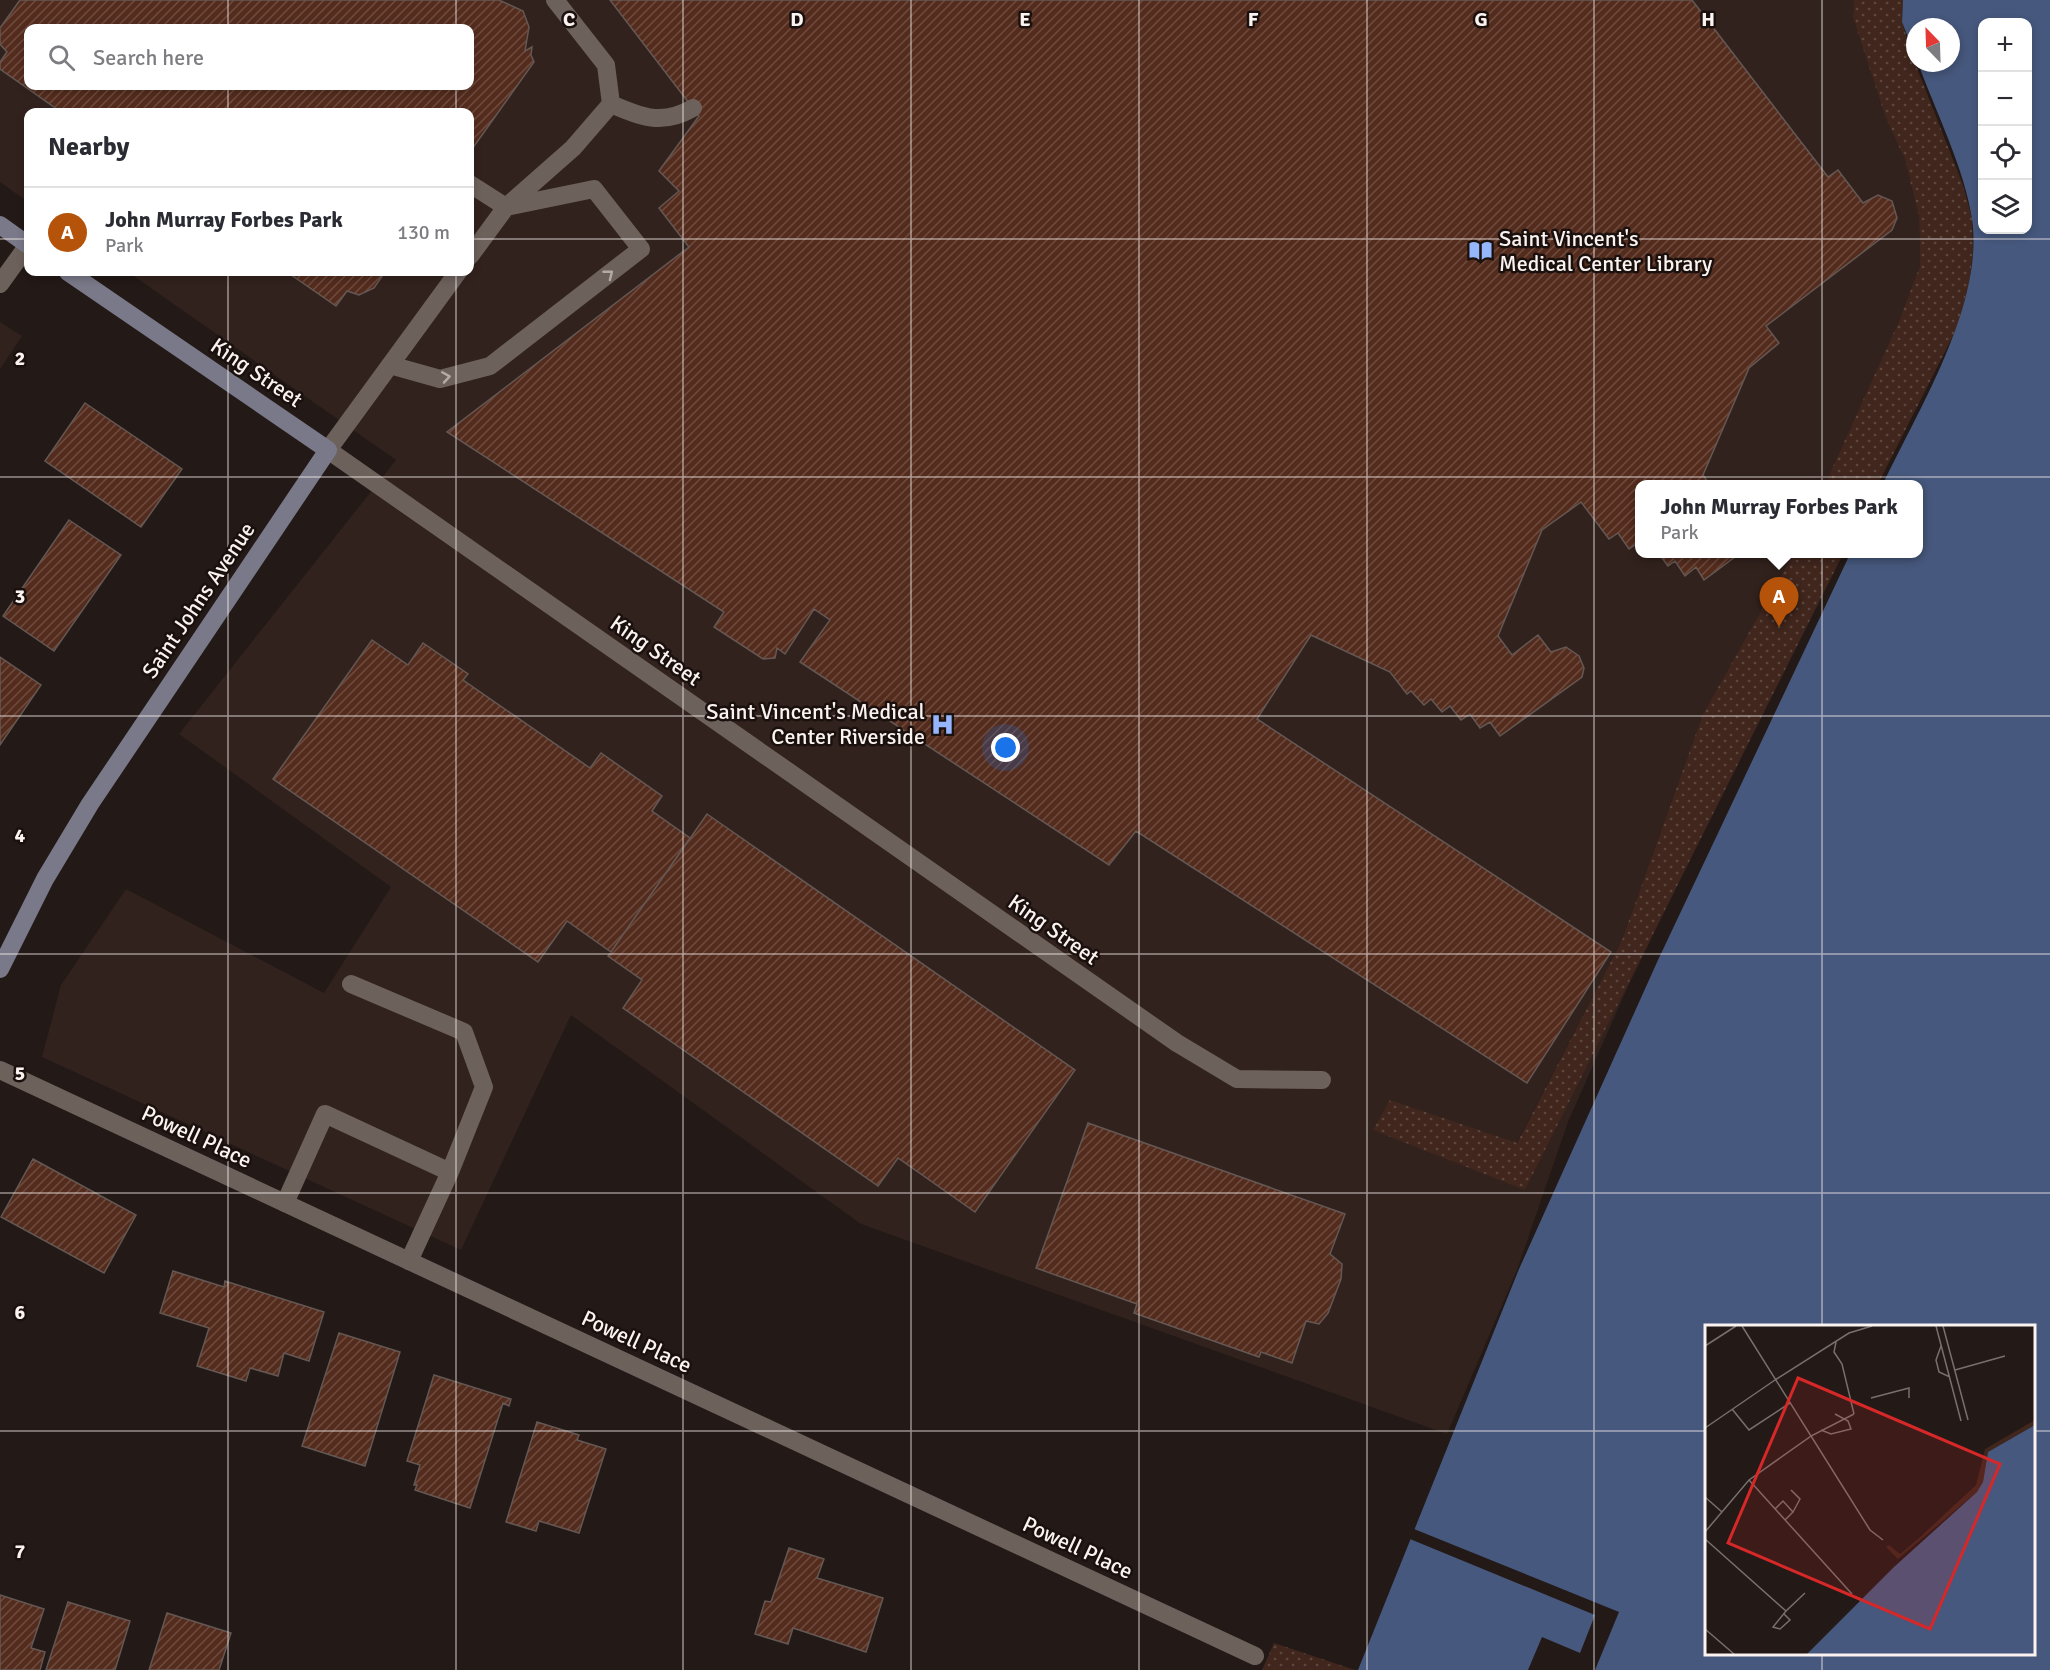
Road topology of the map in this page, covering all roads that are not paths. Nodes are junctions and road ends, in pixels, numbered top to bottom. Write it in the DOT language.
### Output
graph roads {
  1 [pos="565,3"];
  2 [pos="610,104"];
  3 [pos="693,108"];
  4 [pos="474,187"];
  5 [pos="506,207"];
  6 [pos="0,225"];
  7 [pos="24,242"];
  8 [pos="24,251"];
  9 [pos="474,251"];
  10 [pos="74,276"];
  11 [pos="455,276"];
  12 [pos="0,284"];
  13 [pos="390,365"];
  14 [pos="328,450"];
  15 [pos="0,969"];
  16 [pos="351,984"];
  17 [pos="0,1070"];
  18 [pos="1322,1080"];
  19 [pos="450,1172"];
  20 [pos="285,1203"];
  21 [pos="409,1261"];
  22 [pos="1255,1656"];
  1 -- 2 [label="street"];
  2 -- 3 [label="street"];
  2 -- 5 [label="street"];
  4 -- 5 [label="street"];
  5 -- 9 [label="street"];
  13 -- 5 [label="street, one-way"];
  6 -- 7 [label="main road"];
  8 -- 12 [label="street"];
  10 -- 14 [label="main road, King Street"];
  11 -- 13 [label="street, Saint Johns Avenue"];
  13 -- 14 [label="street, Saint Johns Avenue"];
  14 -- 15 [label="main road, Saint Johns Avenue"];
  14 -- 18 [label="street, King Street"];
  16 -- 19 [label="street"];
  17 -- 20 [label="street, Powell Place"];
  19 -- 20 [label="street"];
  19 -- 21 [label="street"];
  20 -- 21 [label="street, Powell Place"];
  21 -- 22 [label="street, Powell Place"];
}
